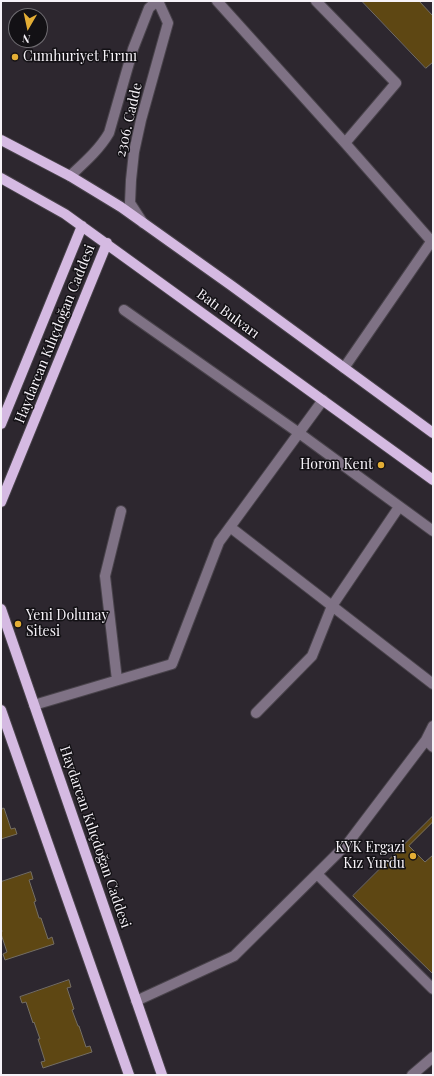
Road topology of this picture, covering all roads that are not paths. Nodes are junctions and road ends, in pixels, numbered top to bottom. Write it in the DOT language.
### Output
graph roads {
  1 [pos="158,1"];
  2 [pos="217,1"];
  3 [pos="316,1"];
  4 [pos="1,140"];
  5 [pos="346,143"];
  6 [pos="70,176"];
  7 [pos="1,178"];
  8 [pos="143,223"];
  9 [pos="82,226"];
  10 [pos="432,241"];
  11 [pos="107,244"];
  12 [pos="124,310"];
  13 [pos="344,368"];
  14 [pos="323,400"];
  15 [pos="1,424"];
  16 [pos="299,433"];
  17 [pos="433,433"];
  18 [pos="433,480"];
  19 [pos="1,502"];
  20 [pos="399,507"];
  21 [pos="121,510"];
  22 [pos="230,527"];
  23 [pos="433,532"];
  24 [pos="332,606"];
  25 [pos="1,609"];
  26 [pos="117,680"];
  27 [pos="433,684"];
  28 [pos="34,706"];
  29 [pos="1,710"];
  30 [pos="256,713"];
  31 [pos="433,726"];
  32 [pos="429,744"];
  33 [pos="317,874"];
  34 [pos="433,989"];
  35 [pos="136,1001"];
  36 [pos="433,1057"];
  37 [pos="129,1075"];
  38 [pos="162,1075"];
  39 [pos="412,1075"];
  1 -- 6 [label="street, 2306. Cadde"];
  1 -- 8 [label="street, 2306. Cadde"];
  2 -- 5 [label="street"];
  3 -- 5 [label="street"];
  4 -- 6 [label="main road, Batı Bulvarı"];
  5 -- 10 [label="street"];
  6 -- 8 [label="main road, Batı Bulvarı"];
  7 -- 9 [label="main road, Batı Bulvarı"];
  8 -- 13 [label="main road, Batı Bulvarı"];
  9 -- 11 [label="main road, Batı Bulvarı"];
  9 -- 15 [label="main road, Haydarcan Kılıçdoğan Caddesi"];
  10 -- 13 [label="street"];
  11 -- 14 [label="main road, Batı Bulvarı"];
  11 -- 19 [label="main road, Haydarcan Kılıçdoğan Caddesi"];
  12 -- 16 [label="street"];
  13 -- 17 [label="main road, Batı Bulvarı"];
  14 -- 16 [label="street"];
  14 -- 18 [label="main road, Batı Bulvarı"];
  16 -- 20 [label="street"];
  16 -- 22 [label="street"];
  20 -- 23 [label="street"];
  20 -- 24 [label="street"];
  21 -- 26 [label="street"];
  22 -- 24 [label="street"];
  22 -- 26 [label="street"];
  24 -- 27 [label="street"];
  24 -- 30 [label="street"];
  25 -- 28 [label="main road, Haydarcan Kılıçdoğan Caddesi"];
  26 -- 28 [label="street"];
  28 -- 35 [label="main road, Haydarcan Kılıçdoğan Caddesi"];
  29 -- 37 [label="main road"];
  31 -- 32 [label="street"];
  32 -- 33 [label="street"];
  33 -- 34 [label="street"];
  33 -- 35 [label="street"];
  35 -- 38 [label="main road, Haydarcan Kılıçdoğan Caddesi"];
  36 -- 39 [label="street"];
}
